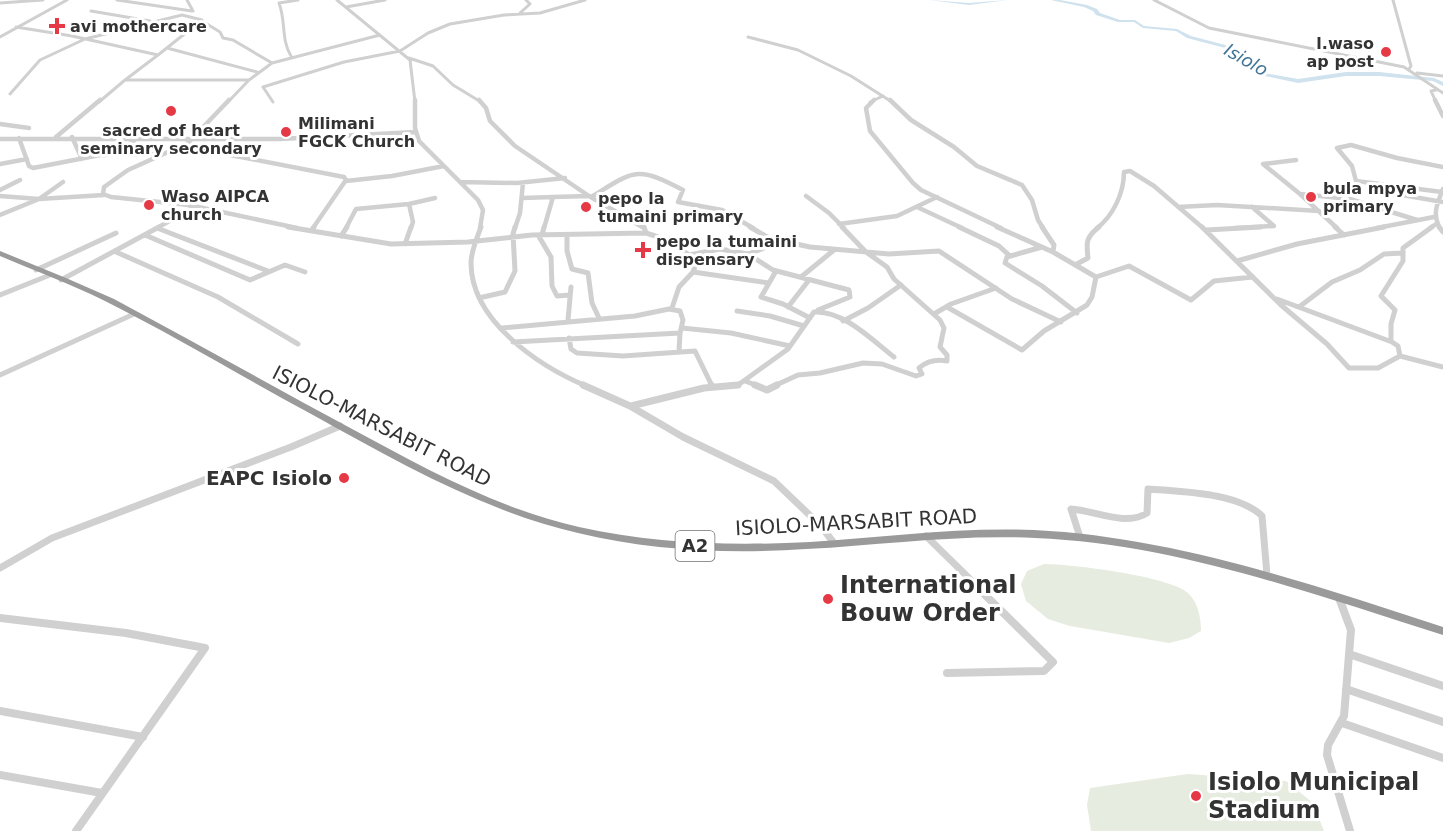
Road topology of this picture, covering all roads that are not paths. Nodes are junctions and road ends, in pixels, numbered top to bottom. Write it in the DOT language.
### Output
graph roads {
  1 [pos="43,0"];
  2 [pos="67,0"];
  3 [pos="117,0"];
  4 [pos="187,0"];
  5 [pos="298,0"];
  6 [pos="337,0"];
  7 [pos="385,0"];
  8 [pos="526,0"];
  9 [pos="585,0"];
  10 [pos="1154,0"];
  11 [pos="1393,0"];
  12 [pos="0,3"];
  13 [pos="346,7"];
  14 [pos="91,11"];
  15 [pos="192,11"];
  16 [pos="520,14"];
  17 [pos="183,15"];
  18 [pos="154,21"];
  19 [pos="202,21"];
  20 [pos="16,27"];
  21 [pos="380,35"];
  22 [pos="0,37"];
  23 [pos="748,37"];
  24 [pos="85,39"];
  25 [pos="167,48"];
  26 [pos="400,51"];
  27 [pos="158,55"];
  28 [pos="291,56"];
  29 [pos="409,58"];
  30 [pos="272,63"];
  31 [pos="1409,69"];
  32 [pos="257,72"];
  33 [pos="1414,73"];
  34 [pos="1443,76"];
  35 [pos="125,80"];
  36 [pos="249,80"];
  37 [pos="1437,90"];
  38 [pos="1443,93"];
  39 [pos="10,94"];
  40 [pos="883,96"];
  41 [pos="273,102"];
  42 [pos="1443,116"];
  43 [pos="0,124"];
  44 [pos="29,128"];
  45 [pos="416,132"];
  46 [pos="55,137"];
  47 [pos="72,137"];
  48 [pos="138,137"];
  49 [pos="194,137"];
  50 [pos="19,138"];
  51 [pos="0,139"];
  52 [pos="183,146"];
  53 [pos="164,154"];
  54 [pos="117,155"];
  55 [pos="27,159"];
  56 [pos="82,159"];
  57 [pos="1296,160"];
  58 [pos="0,164"];
  59 [pos="444,166"];
  60 [pos="1443,166"];
  61 [pos="565,178"];
  62 [pos="20,180"];
  63 [pos="346,181"];
  64 [pos="63,182"];
  65 [pos="460,182"];
  66 [pos="523,183"];
  67 [pos="0,190"];
  68 [pos="1442,190"];
  69 [pos="1300,194"];
  70 [pos="104,195"];
  71 [pos="1402,195"];
  72 [pos="0,196"];
  73 [pos="590,196"];
  74 [pos="806,196"];
  75 [pos="553,197"];
  76 [pos="936,197"];
  77 [pos="435,198"];
  78 [pos="522,198"];
  79 [pos="39,199"];
  80 [pos="1440,202"];
  81 [pos="409,204"];
  82 [pos="1251,206"];
  83 [pos="194,207"];
  84 [pos="917,207"];
  85 [pos="1178,207"];
  86 [pos="1318,211"];
  87 [pos="0,214"];
  88 [pos="1417,219"];
  89 [pos="1443,219"];
  90 [pos="1435,220"];
  91 [pos="838,224"];
  92 [pos="157,228"];
  93 [pos="312,230"];
  94 [pos="1206,231"];
  95 [pos="1443,232"];
  96 [pos="116,233"];
  97 [pos="646,233"];
  98 [pos="145,234"];
  99 [pos="540,235"];
  100 [pos="567,235"];
  101 [pos="1344,235"];
  102 [pos="341,236"];
  103 [pos="513,237"];
  104 [pos="769,238"];
  105 [pos="476,242"];
  106 [pos="405,244"];
  107 [pos="1042,247"];
  108 [pos="835,250"];
  109 [pos="116,252"];
  110 [pos="866,252"];
  111 [pos="1053,252"];
  112 [pos="1402,253"];
  113 [pos="0,254"];
  114 [pos="748,254"];
  115 [pos="689,255"];
  116 [pos="1010,256"];
  117 [pos="1237,261"];
  118 [pos="1075,265"];
  119 [pos="36,270"];
  120 [pos="268,271"];
  121 [pos="776,271"];
  122 [pos="305,272"];
  123 [pos="693,272"];
  124 [pos="50,275"];
  125 [pos="1096,277"];
  126 [pos="801,278"];
  127 [pos="1253,278"];
  128 [pos="61,280"];
  129 [pos="809,280"];
  130 [pos="769,283"];
  131 [pos="901,285"];
  132 [pos="571,287"];
  133 [pos="996,288"];
  134 [pos="0,295"];
  135 [pos="570,295"];
  136 [pos="479,298"];
  137 [pos="1274,298"];
  138 [pos="788,307"];
  139 [pos="947,307"];
  140 [pos="1299,307"];
  141 [pos="672,308"];
  142 [pos="818,310"];
  143 [pos="737,311"];
  144 [pos="1077,313"];
  145 [pos="134,314"];
  146 [pos="934,314"];
  147 [pos="599,318"];
  148 [pos="810,318"];
  149 [pos="568,320"];
  150 [pos="843,321"];
  151 [pos="1061,322"];
  152 [pos="804,326"];
  153 [pos="502,328"];
  154 [pos="681,330"];
  155 [pos="569,338"];
  156 [pos="1390,341"];
  157 [pos="513,342"];
  158 [pos="298,344"];
  159 [pos="790,346"];
  160 [pos="679,351"];
  161 [pos="1400,356"];
  162 [pos="894,357"];
  163 [pos="1443,367"];
  164 [pos="0,375"];
  165 [pos="745,381"];
  166 [pos="712,387"];
  167 [pos="630,406"];
  168 [pos="340,426"];
  169 [pos="925,535"];
  170 [pos="1080,537"];
  171 [pos="834,543"];
  172 [pos="0,568"];
  173 [pos="1267,575"];
  174 [pos="1339,598"];
  175 [pos="0,618"];
  176 [pos="1443,631"];
  177 [pos="1349,654"];
  178 [pos="947,673"];
  179 [pos="1443,686"];
  180 [pos="1346,689"];
  181 [pos="0,711"];
  182 [pos="1443,722"];
  183 [pos="1342,723"];
  184 [pos="143,737"];
  185 [pos="1443,758"];
  186 [pos="0,775"];
  187 [pos="102,793"];
  188 [pos="76,831"];
  189 [pos="1350,831"];
  1 -- 12 [label="street"];
  2 -- 20 [label="street"];
  3 -- 15 [label="street"];
  4 -- 15 [label="street"];
  5 -- 28 [label="street"];
  6 -- 13 [label="street"];
  7 -- 13 [label="street"];
  8 -- 16 [label="street"];
  9 -- 16 [label="street"];
  10 -- 31 [label="street"];
  11 -- 31 [label="street"];
  13 -- 21 [label="street"];
  14 -- 18 [label="street"];
  15 -- 17 [label="street"];
  16 -- 26 [label="street"];
  17 -- 18 [label="street"];
  17 -- 19 [label="street"];
  18 -- 24 [label="street"];
  19 -- 25 [label="street"];
  19 -- 30 [label="street"];
  20 -- 22 [label="street"];
  20 -- 24 [label="street"];
  21 -- 26 [label="street"];
  21 -- 28 [label="street"];
  23 -- 40 [label="street"];
  24 -- 27 [label="street"];
  24 -- 39 [label="street"];
  25 -- 27 [label="street"];
  25 -- 32 [label="street"];
  26 -- 29 [label="street"];
  26 -- 41 [label="street"];
  27 -- 35 [label="street"];
  28 -- 30 [label="street"];
  29 -- 45 [label="street"];
  29 -- 61 [label="street"];
  30 -- 32 [label="street"];
  31 -- 33 [label="street"];
  32 -- 36 [label="street"];
  33 -- 34 [label="street"];
  33 -- 37 [label="street"];
  35 -- 36 [label="street"];
  35 -- 46 [label="street"];
  36 -- 49 [label="street"];
  37 -- 38 [label="street"];
  37 -- 42 [label="street"];
  40 -- 76 [label="street"];
  40 -- 111 [label="street"];
  43 -- 44 [label="street"];
  45 -- 49 [label="street"];
  45 -- 59 [label="street"];
  46 -- 47 [label="street"];
  46 -- 50 [label="street"];
  47 -- 48 [label="street"];
  47 -- 56 [label="street"];
  48 -- 49 [label="street"];
  48 -- 54 [label="street"];
  49 -- 52 [label="street"];
  50 -- 51 [label="street"];
  50 -- 55 [label="street"];
  52 -- 53 [label="street"];
  52 -- 63 [label="street"];
  53 -- 54 [label="street"];
  53 -- 70 [label="street"];
  54 -- 56 [label="street"];
  55 -- 56 [label="street"];
  55 -- 58 [label="street"];
  57 -- 69 [label="street"];
  59 -- 63 [label="street"];
  59 -- 65 [label="street"];
  60 -- 68 [label="street"];
  61 -- 66 [label="street"];
  61 -- 73 [label="street"];
  62 -- 67 [label="street"];
  63 -- 93 [label="street"];
  64 -- 79 [label="street"];
  65 -- 66 [label="street"];
  65 -- 105 [label="street"];
  66 -- 78 [label="street"];
  68 -- 80 [label="street"];
  69 -- 86 [label="street"];
  69 -- 88 [label="street"];
  70 -- 79 [label="street"];
  70 -- 83 [label="street"];
  71 -- 80 [label="street"];
  72 -- 79 [label="street"];
  73 -- 75 [label="street"];
  73 -- 97 [label="street"];
  73 -- 104 [label="street"];
  74 -- 91 [label="street"];
  75 -- 78 [label="street"];
  75 -- 99 [label="street"];
  76 -- 84 [label="street"];
  76 -- 107 [label="street"];
  77 -- 81 [label="street"];
  78 -- 103 [label="street"];
  79 -- 87 [label="street"];
  80 -- 90 [label="street"];
  81 -- 102 [label="street"];
  81 -- 106 [label="street"];
  82 -- 85 [label="street"];
  82 -- 86 [label="street"];
  82 -- 94 [label="street"];
  83 -- 92 [label="street"];
  83 -- 93 [label="street"];
  84 -- 91 [label="street"];
  84 -- 116 [label="street"];
  85 -- 94 [label="street"];
  85 -- 118 [label="street"];
  86 -- 101 [label="street"];
  88 -- 90 [label="street"];
  88 -- 101 [label="street"];
  89 -- 90 [label="street"];
  90 -- 95 [label="street"];
  90 -- 112 [label="street"];
  91 -- 110 [label="street"];
  92 -- 98 [label="street"];
  92 -- 120 [label="street"];
  93 -- 102 [label="street"];
  94 -- 117 [label="street"];
  96 -- 119 [label="street"];
  97 -- 100 [label="street"];
  97 -- 115 [label="street"];
  98 -- 109 [label="street"];
  98 -- 120 [label="street"];
  99 -- 100 [label="street"];
  99 -- 103 [label="street"];
  99 -- 135 [label="street"];
  100 -- 147 [label="street"];
  101 -- 117 [label="street"];
  102 -- 106 [label="street"];
  103 -- 105 [label="street"];
  103 -- 136 [label="street"];
  104 -- 108 [label="street"];
  104 -- 114 [label="street"];
  105 -- 106 [label="street"];
  105 -- 136 [label="street"];
  107 -- 111 [label="street"];
  107 -- 116 [label="street"];
  108 -- 110 [label="street"];
  108 -- 126 [label="street"];
  109 -- 128 [label="street"];
  109 -- 158 [label="street"];
  110 -- 131 [label="street"];
  110 -- 133 [label="street"];
  111 -- 118 [label="street"];
  112 -- 140 [label="street"];
  112 -- 156 [label="street"];
  113 -- 119 [label="highway, ISIOLO-MARSABIT ROAD / A2"];
  114 -- 115 [label="street"];
  114 -- 121 [label="street"];
  115 -- 123 [label="street"];
  116 -- 144 [label="street"];
  117 -- 127 [label="street"];
  118 -- 125 [label="street"];
  119 -- 124 [label="highway, ISIOLO-MARSABIT ROAD / A2"];
  120 -- 122 [label="street"];
  121 -- 126 [label="street"];
  121 -- 130 [label="street"];
  123 -- 130 [label="street"];
  123 -- 141 [label="street"];
  124 -- 128 [label="highway, ISIOLO-MARSABIT ROAD / A2"];
  124 -- 134 [label="street"];
  125 -- 127 [label="street"];
  125 -- 144 [label="street"];
  126 -- 129 [label="street"];
  127 -- 137 [label="street"];
  128 -- 145 [label="highway, ISIOLO-MARSABIT ROAD / A2"];
  129 -- 138 [label="street"];
  129 -- 142 [label="street"];
  130 -- 138 [label="street"];
  131 -- 146 [label="street"];
  131 -- 150 [label="street"];
  132 -- 135 [label="street"];
  133 -- 139 [label="street"];
  133 -- 151 [label="street"];
  135 -- 149 [label="street"];
  136 -- 153 [label="street"];
  137 -- 140 [label="street"];
  137 -- 161 [label="street"];
  138 -- 148 [label="street"];
  139 -- 146 [label="street"];
  139 -- 151 [label="street"];
  140 -- 156 [label="street"];
  141 -- 147 [label="street"];
  141 -- 154 [label="street"];
  142 -- 148 [label="street"];
  142 -- 150 [label="street"];
  143 -- 152 [label="street"];
  144 -- 151 [label="street"];
  145 -- 164 [label="street"];
  145 -- 168 [label="highway, ISIOLO-MARSABIT ROAD / A2"];
  146 -- 165 [label="street"];
  147 -- 149 [label="street"];
  148 -- 152 [label="street"];
  149 -- 153 [label="street"];
  150 -- 162 [label="street"];
  152 -- 159 [label="street"];
  153 -- 157 [label="street"];
  154 -- 155 [label="street"];
  154 -- 159 [label="street"];
  154 -- 160 [label="street"];
  155 -- 157 [label="street"];
  155 -- 160 [label="street"];
  156 -- 161 [label="street"];
  157 -- 167 [label="street"];
  159 -- 165 [label="street"];
  160 -- 166 [label="street"];
  161 -- 163 [label="street"];
  165 -- 166 [label="street"];
  166 -- 167 [label="street"];
  167 -- 171 [label="street"];
  168 -- 171 [label="highway, ISIOLO-MARSABIT ROAD / A2"];
  168 -- 172 [label="street"];
  169 -- 170 [label="highway, ISIOLO-MARSABIT ROAD / A2"];
  169 -- 171 [label="highway, ISIOLO-MARSABIT ROAD / A2"];
  169 -- 178 [label="street"];
  170 -- 173 [label="highway, ISIOLO-MARSABIT ROAD / A2"];
  170 -- 173 [label="street"];
  173 -- 174 [label="highway, ISIOLO-MARSABIT ROAD / A2"];
  174 -- 176 [label="highway, ISIOLO-MARSABIT ROAD / A2"];
  174 -- 177 [label="street"];
  175 -- 184 [label="street"];
  177 -- 179 [label="street"];
  177 -- 180 [label="street"];
  180 -- 182 [label="street"];
  180 -- 183 [label="street"];
  181 -- 184 [label="street"];
  183 -- 185 [label="street"];
  183 -- 189 [label="street"];
  184 -- 187 [label="street"];
  186 -- 187 [label="street"];
  187 -- 188 [label="street"];
}
